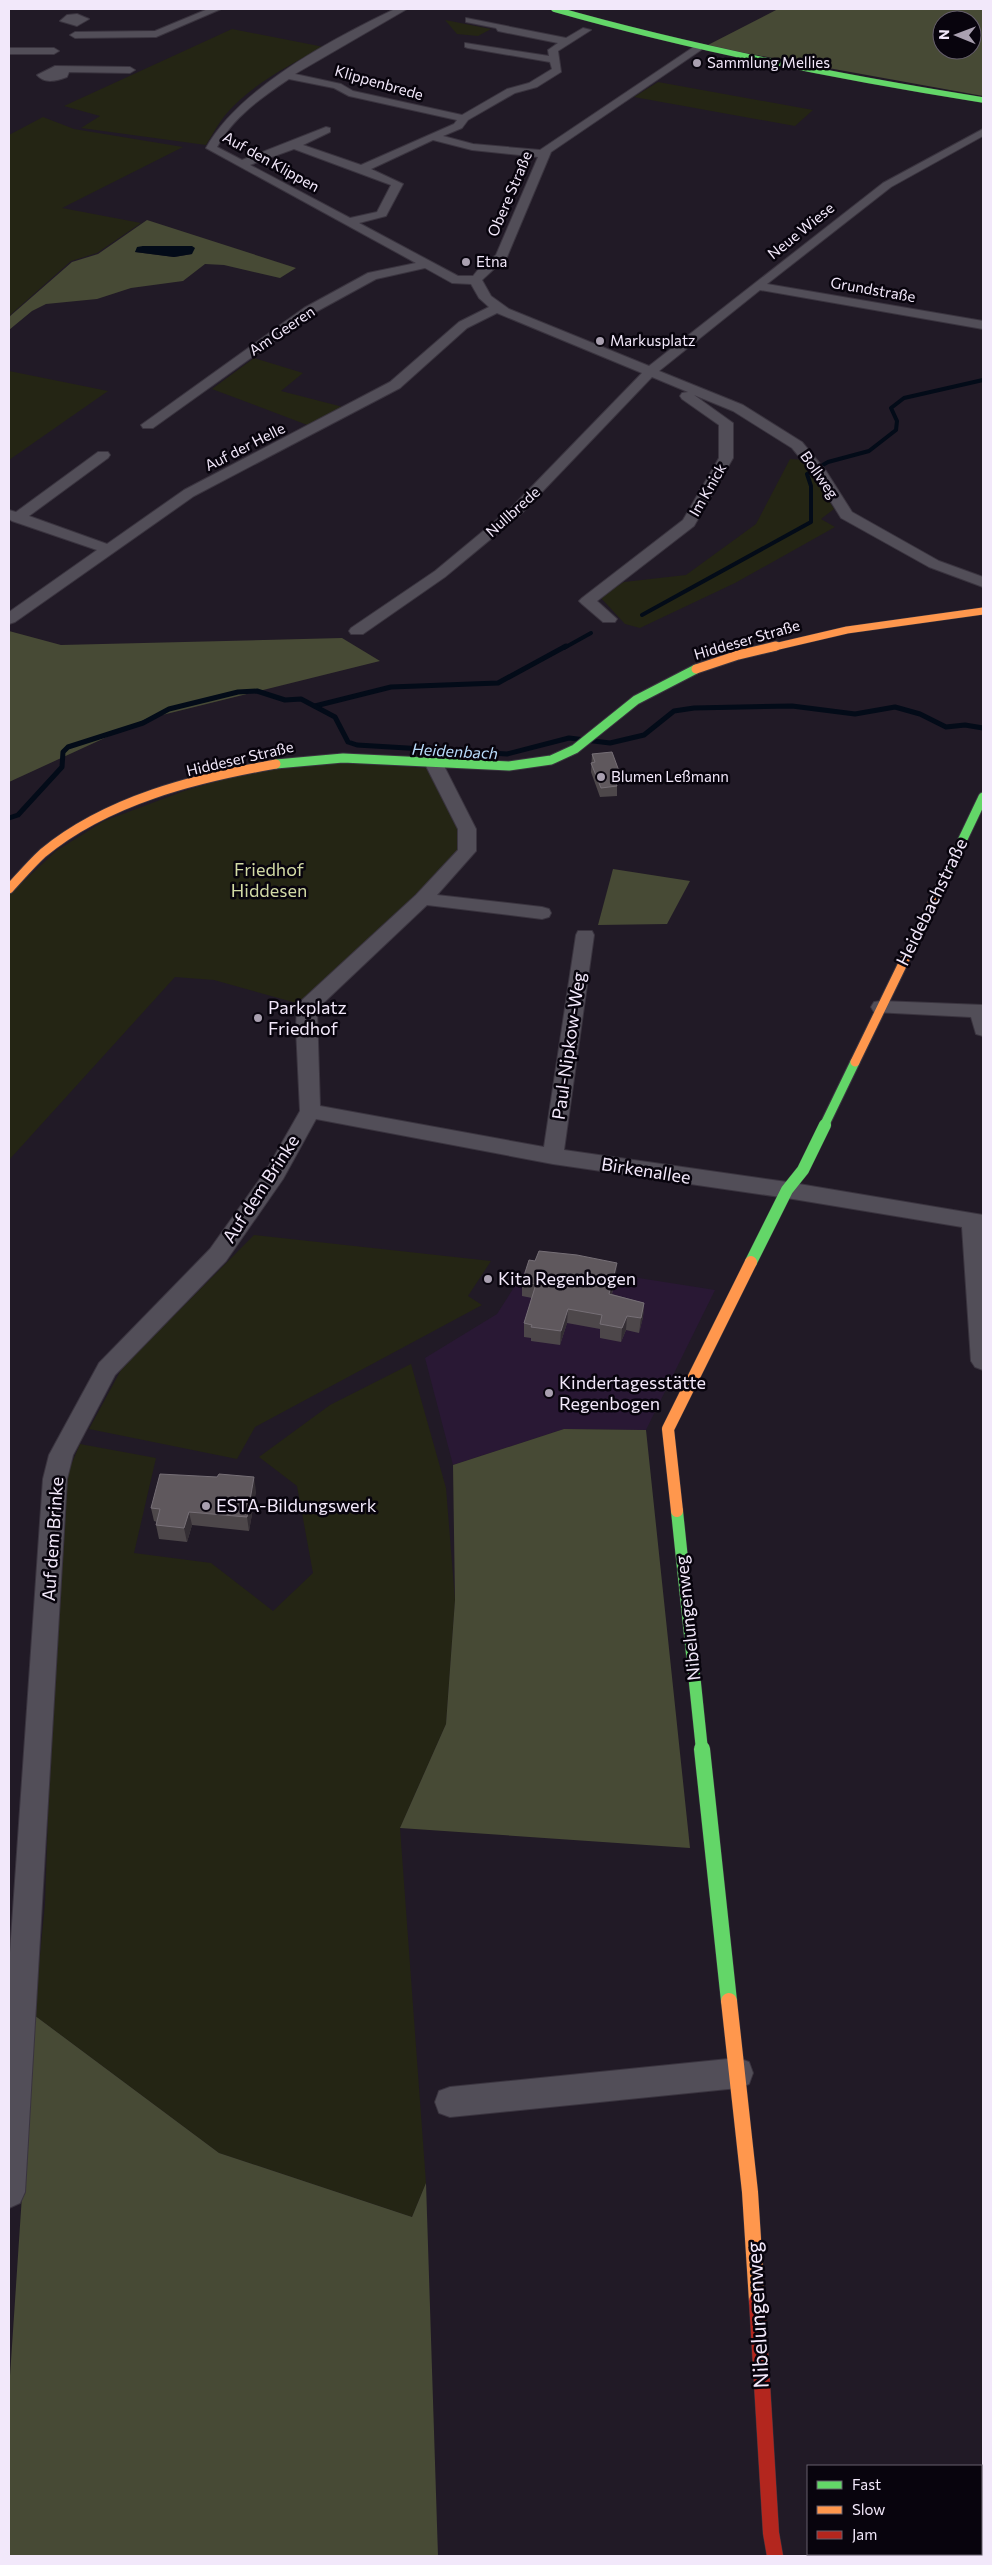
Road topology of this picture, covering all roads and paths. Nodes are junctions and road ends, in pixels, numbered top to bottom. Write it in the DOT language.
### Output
graph roads {
  1 [pos="86,9"];
  2 [pos="216,9"];
  3 [pos="402,9"];
  4 [pos="554,9"];
  5 [pos="77,17"];
  6 [pos="470,20"];
  7 [pos="586,30"];
  8 [pos="566,42"];
  9 [pos="468,45"];
  10 [pos="698,48"];
  11 [pos="9,50"];
  12 [pos="54,51"];
  13 [pos="554,60"];
  14 [pos="130,70"];
  15 [pos="285,75"];
  16 [pos="983,100"];
  17 [pos="464,118"];
  18 [pos="326,130"];
  19 [pos="983,132"];
  20 [pos="432,136"];
  21 [pos="294,145"];
  22 [pos="544,154"];
  23 [pos="242,164"];
  24 [pos="362,169"];
  25 [pos="349,222"];
  26 [pos="429,264"];
  27 [pos="476,280"];
  28 [pos="758,286"];
  29 [pos="497,308"];
  30 [pos="983,325"];
  31 [pos="651,371"];
  32 [pos="682,384"];
  33 [pos="148,425"];
  34 [pos="103,455"];
  35 [pos="13,516"];
  36 [pos="108,549"];
  37 [pos="983,582"];
  38 [pos="983,611"];
  39 [pos="9,619"];
  40 [pos="608,619"];
  41 [pos="357,631"];
  42 [pos="433,762"];
  43 [pos="983,797"];
  44 [pos="9,889"];
  45 [pos="423,898"];
  46 [pos="542,913"];
  47 [pos="585,935"];
  48 [pos="881,1007"];
  49 [pos="983,1029"];
  50 [pos="310,1111"];
  51 [pos="552,1156"];
  52 [pos="787,1190"];
  53 [pos="977,1222"];
  54 [pos="983,1361"];
  55 [pos="738,2073"];
  56 [pos="450,2102"];
  57 [pos="9,2192"];
  58 [pos="774,2556"];
  1 -- 5 [label="street"];
  2 -- 12 [label="street"];
  3 -- 15 [label="street, Auf den Klippen"];
  4 -- 10 [label="main road"];
  6 -- 8 [label="street"];
  7 -- 8 [label="street"];
  8 -- 13 [label="street"];
  9 -- 13 [label="street"];
  10 -- 16 [label="main road"];
  10 -- 22 [label="street, Obere Straße"];
  11 -- 12 [label="street"];
  12 -- 14 [label="street"];
  13 -- 17 [label="street"];
  15 -- 17 [label="street, Klippenbrede"];
  15 -- 23 [label="street, Auf den Klippen"];
  17 -- 20 [label="street"];
  18 -- 21 [label="street"];
  19 -- 28 [label="street, Neue Wiese"];
  20 -- 22 [label="street"];
  20 -- 24 [label="street"];
  21 -- 23 [label="street"];
  21 -- 24 [label="street"];
  22 -- 27 [label="street, Obere Straße"];
  23 -- 25 [label="street, Auf den Klippen"];
  24 -- 25 [label="street"];
  25 -- 26 [label="street, Auf den Klippen"];
  26 -- 27 [label="street, Auf den Klippen"];
  26 -- 33 [label="street, Am Geeren"];
  27 -- 29 [label="street"];
  28 -- 30 [label="street, Grundstraße"];
  28 -- 31 [label="street, Neue Wiese"];
  29 -- 31 [label="street"];
  29 -- 36 [label="street, Auf der Helle"];
  31 -- 32 [label="street, Bollweg"];
  31 -- 41 [label="street, Nullbrede"];
  32 -- 37 [label="street, Bollweg"];
  32 -- 40 [label="street, Im Knick"];
  34 -- 35 [label="street"];
  35 -- 36 [label="street"];
  36 -- 39 [label="street, Auf der Helle"];
  38 -- 42 [label="main road, Hiddeser Straße"];
  42 -- 44 [label="main road, Hiddeser Straße"];
  42 -- 45 [label="street"];
  43 -- 48 [label="main road, Heidebachstraße"];
  45 -- 46 [label="street"];
  45 -- 50 [label="street"];
  47 -- 51 [label="street, Paul-Nipkow-Weg"];
  48 -- 49 [label="street"];
  48 -- 52 [label="main road, Heidebachstraße"];
  50 -- 51 [label="street, Birkenallee"];
  50 -- 57 [label="street, Auf dem Brinke"];
  51 -- 52 [label="street, Birkenallee"];
  52 -- 53 [label="street, Birkenallee"];
  52 -- 55 [label="main road, Nibelungenweg"];
  53 -- 54 [label="street"];
  55 -- 56 [label="street"];
  55 -- 58 [label="main road, Nibelungenweg"];
}
